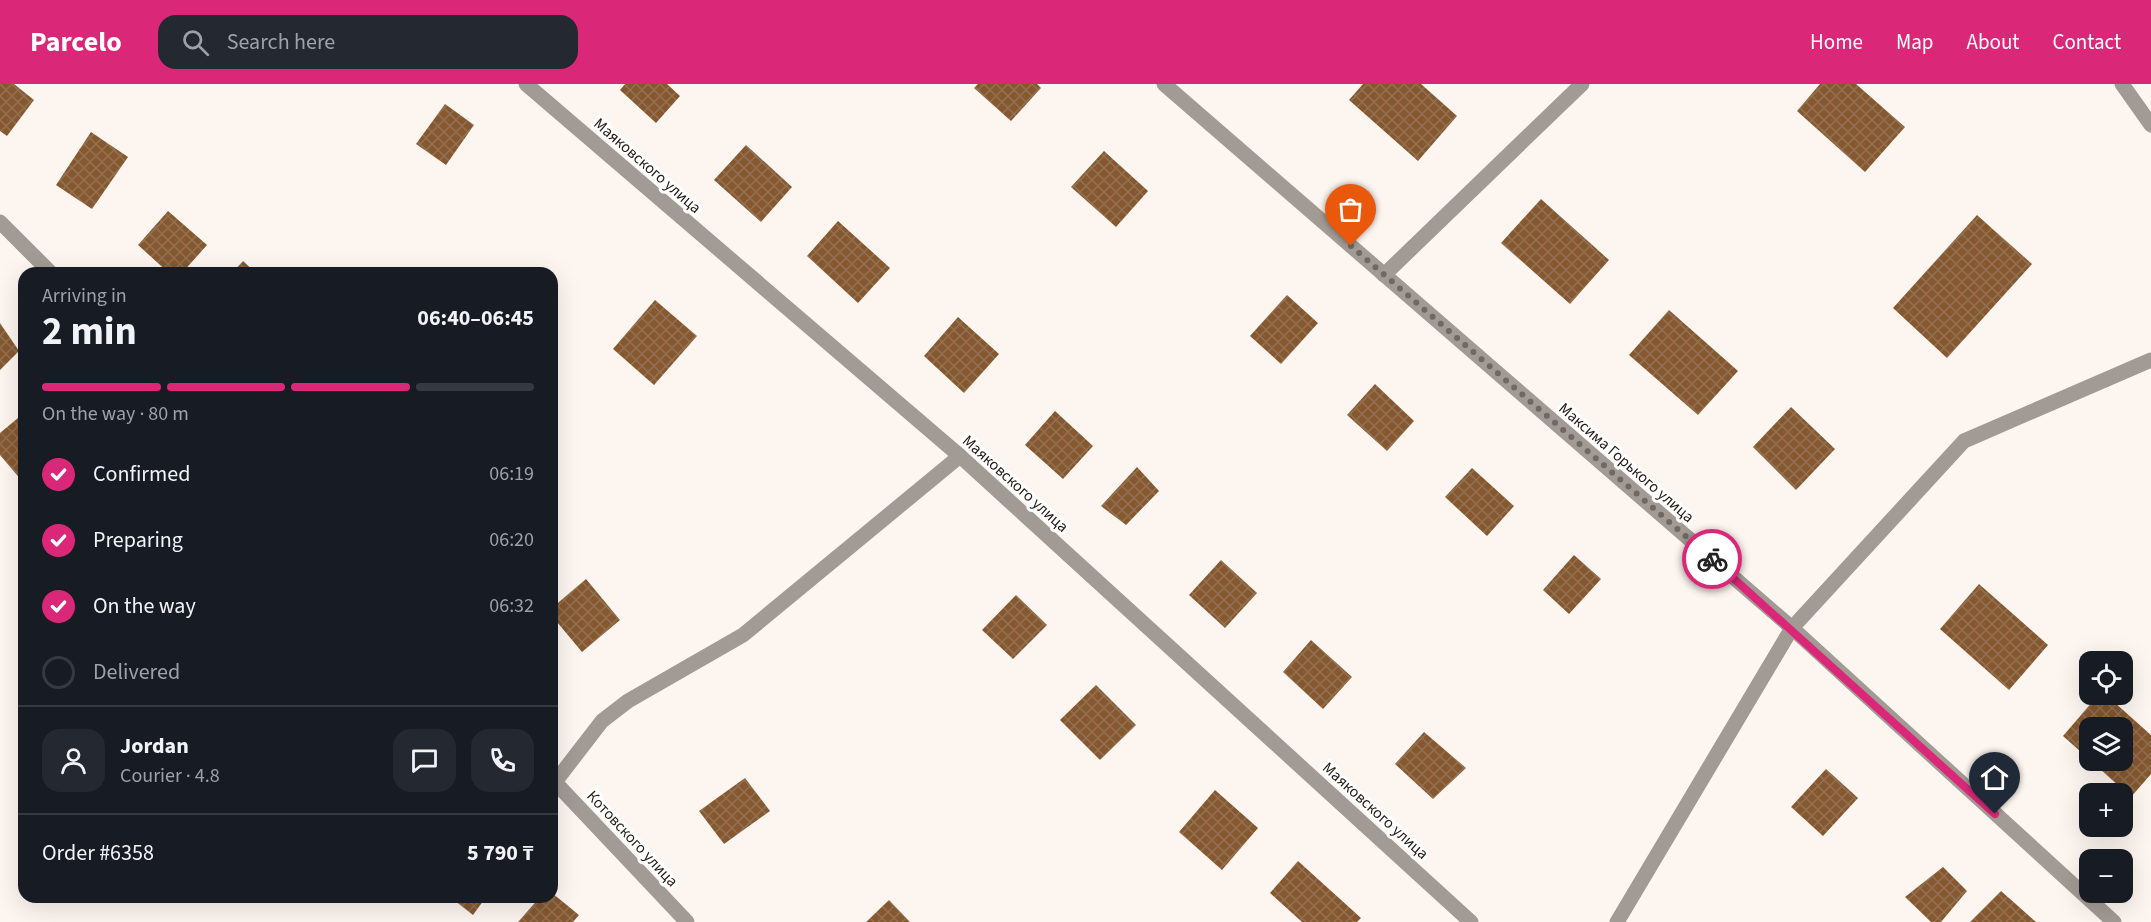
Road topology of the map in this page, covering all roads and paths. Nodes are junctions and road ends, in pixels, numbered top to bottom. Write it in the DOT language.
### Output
graph roads {
  1 [pos="526,84"];
  2 [pos="1164,84"];
  3 [pos="1582,84"];
  4 [pos="2122,84"];
  5 [pos="2151,125"];
  6 [pos="0,222"];
  7 [pos="45,267"];
  8 [pos="1384,275"];
  9 [pos="2151,360"];
  10 [pos="960,456"];
  11 [pos="1792,628"];
  12 [pos="558,775"];
  13 [pos="558,784"];
  14 [pos="687,922"];
  15 [pos="1472,922"];
  16 [pos="1617,922"];
  17 [pos="2114,922"];
  1 -- 10 [label="street, Маяковского улица"];
  2 -- 8 [label="street, Максима Горького улица"];
  3 -- 8 [label="street"];
  4 -- 5 [label="street"];
  6 -- 7 [label="street"];
  8 -- 11 [label="street, Максима Горького улица"];
  9 -- 11 [label="street"];
  10 -- 12 [label="street"];
  10 -- 15 [label="street, Маяковского улица"];
  11 -- 16 [label="street"];
  11 -- 17 [label="street, Максима Горького улица"];
  13 -- 14 [label="street, Котовского улица"];
}
